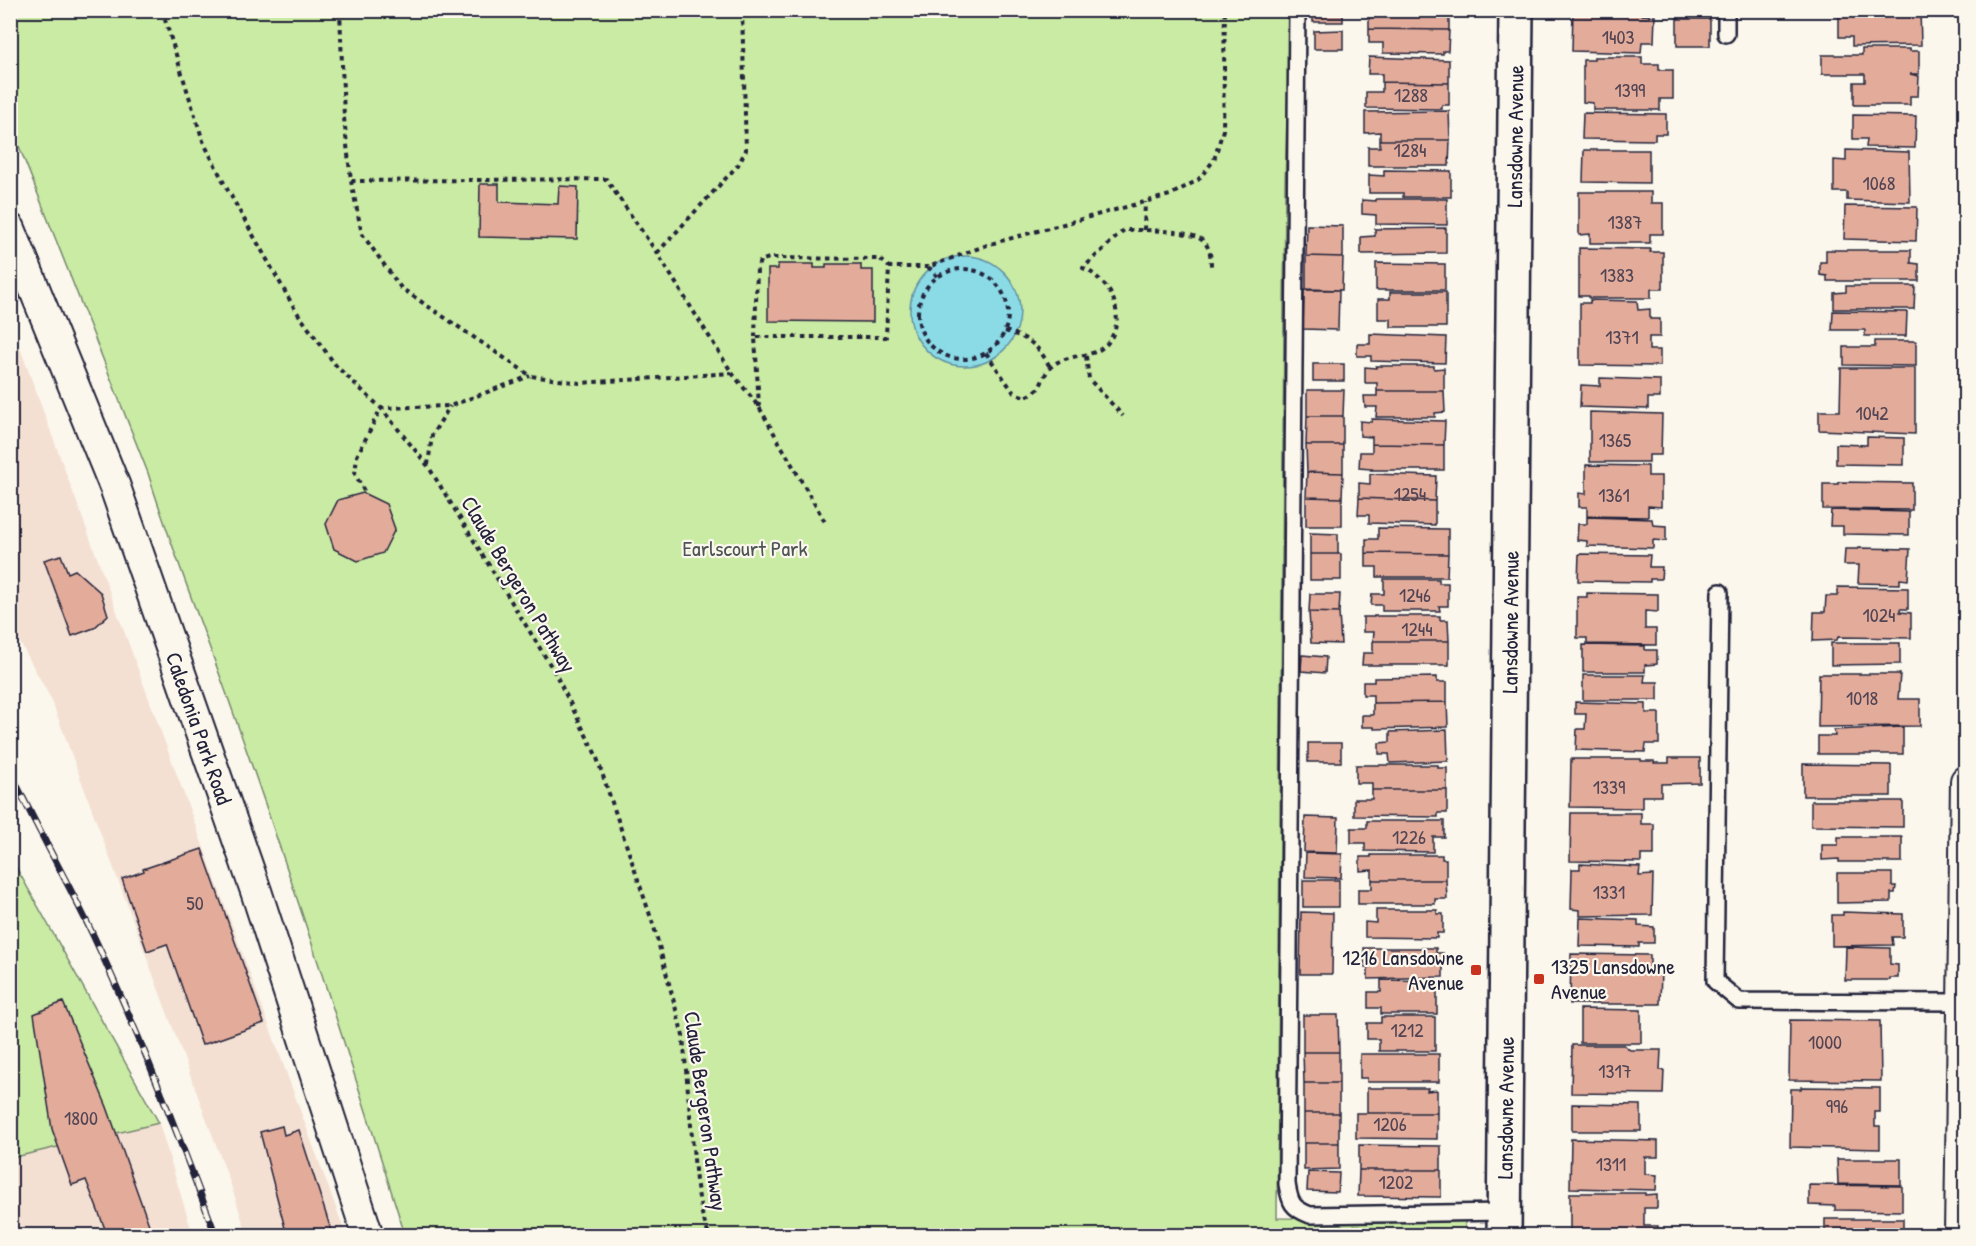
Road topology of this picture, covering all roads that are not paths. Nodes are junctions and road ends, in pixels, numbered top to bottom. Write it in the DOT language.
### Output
graph roads {
  1 [pos="1297,10"];
  2 [pos="1516,10"];
  3 [pos="1726,10"];
  4 [pos="1726,34"];
  5 [pos="10,229"];
  6 [pos="1720,592"];
  7 [pos="1965,781"];
  8 [pos="1963,1002"];
  9 [pos="1504,1224"];
  10 [pos="368,1236"];
  11 [pos="1960,1236"];
  1 -- 9 [label="lane"];
  2 -- 9 [label="street, Lansdowne Avenue"];
  3 -- 4 [label="lane"];
  5 -- 10 [label="street, Caledonia Park Road"];
  6 -- 8 [label="lane"];
  7 -- 8 [label="street"];
  8 -- 11 [label="street"];
}
